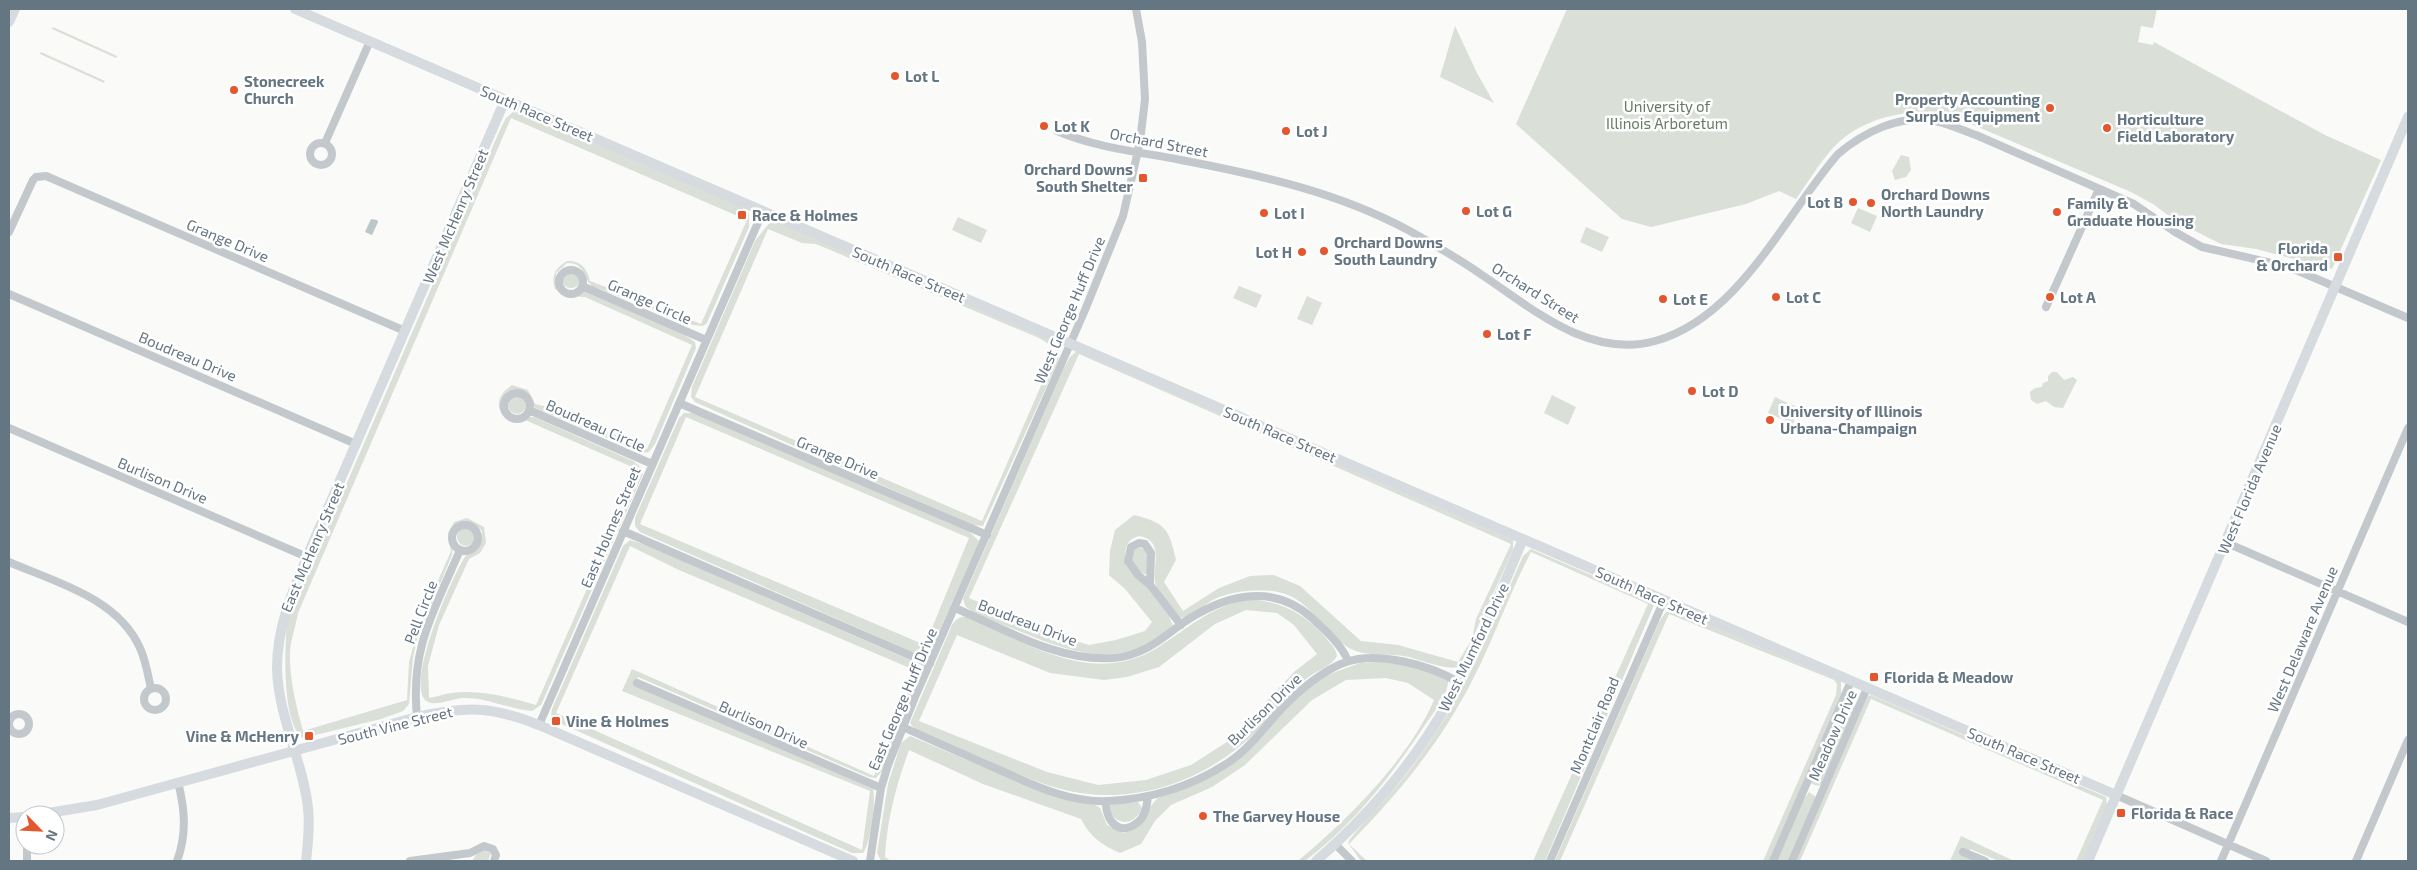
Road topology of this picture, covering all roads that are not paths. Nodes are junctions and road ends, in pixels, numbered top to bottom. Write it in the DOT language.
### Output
graph roads {
  1 [pos="15,9"];
  2 [pos="295,9"];
  3 [pos="1136,9"];
  4 [pos="9,22"];
  5 [pos="370,41"];
  6 [pos="506,100"];
  7 [pos="2408,116"];
  8 [pos="1057,131"];
  9 [pos="326,143"];
  10 [pos="1138,153"];
  11 [pos="2099,189"];
  12 [pos="763,211"];
  13 [pos="9,232"];
  14 [pos="582,286"];
  15 [pos="2335,286"];
  16 [pos="9,294"];
  17 [pos="2046,308"];
  18 [pos="2408,318"];
  19 [pos="405,331"];
  20 [pos="706,340"];
  21 [pos="1069,344"];
  22 [pos="679,403"];
  23 [pos="529,410"];
  24 [pos="9,428"];
  25 [pos="2408,428"];
  26 [pos="356,444"];
  27 [pos="652,464"];
  28 [pos="623,532"];
  29 [pos="987,536"];
  30 [pos="1524,539"];
  31 [pos="2227,543"];
  32 [pos="460,550"];
  33 [pos="307,557"];
  34 [pos="9,562"];
  35 [pos="1150,585"];
  36 [pos="2337,591"];
  37 [pos="1664,600"];
  38 [pos="955,608"];
  39 [pos="2408,622"];
  40 [pos="1181,625"];
  41 [pos="1348,661"];
  42 [pos="930,664"];
  43 [pos="1851,681"];
  44 [pos="1458,682"];
  45 [pos="637,683"];
  46 [pos="1867,688"];
  47 [pos="150,689"];
  48 [pos="417,717"];
  49 [pos="539,725"];
  50 [pos="903,727"];
  51 [pos="2408,740"];
  52 [pos="294,751"];
  53 [pos="178,782"];
  54 [pos="1805,786"];
  55 [pos="881,788"];
  56 [pos="1821,793"];
  57 [pos="2116,795"];
  58 [pos="1148,797"];
  59 [pos="1106,801"];
  60 [pos="65,810"];
  61 [pos="1335,844"];
  62 [pos="2228,845"];
  63 [pos="1962,852"];
  64 [pos="459,858"];
  65 [pos="178,861"];
  66 [pos="306,861"];
  67 [pos="410,861"];
  68 [pos="494,861"];
  69 [pos="853,861"];
  70 [pos="870,861"];
  71 [pos="1316,861"];
  72 [pos="1352,861"];
  73 [pos="1550,861"];
  74 [pos="1773,861"];
  75 [pos="1792,861"];
  76 [pos="1985,861"];
  77 [pos="2088,861"];
  78 [pos="2221,861"];
  79 [pos="2266,861"];
  80 [pos="2356,861"];
  1 -- 4 [label="street"];
  2 -- 5 [label="street, South Race Street"];
  3 -- 10 [label="street, West George Huff Drive"];
  5 -- 6 [label="street, South Race Street"];
  5 -- 9 [label="street"];
  6 -- 12 [label="street, South Race Street"];
  6 -- 19 [label="street, West McHenry Street"];
  7 -- 15 [label="street, West Florida Avenue"];
  8 -- 10 [label="street, Orchard Street"];
  10 -- 11 [label="street, Orchard Street"];
  10 -- 21 [label="street, West George Huff Drive"];
  11 -- 15 [label="street, Orchard Street"];
  11 -- 17 [label="street"];
  12 -- 20 [label="street, East Holmes Street"];
  12 -- 21 [label="street, South Race Street"];
  13 -- 19 [label="street, Grange Drive"];
  14 -- 20 [label="street, Grange Circle"];
  15 -- 18 [label="street, Orchard Street"];
  15 -- 31 [label="street, West Florida Avenue"];
  16 -- 26 [label="street, Boudreau Drive"];
  19 -- 26 [label="street, East McHenry Street"];
  20 -- 22 [label="street, East Holmes Street"];
  21 -- 29 [label="street, West George Huff Drive"];
  21 -- 30 [label="street, South Race Street"];
  22 -- 27 [label="street, East Holmes Street"];
  22 -- 29 [label="street, Grange Drive"];
  23 -- 27 [label="street, Boudreau Circle"];
  24 -- 33 [label="street, Burlison Drive"];
  25 -- 36 [label="street, West Delaware Avenue"];
  26 -- 33 [label="street, East McHenry Street"];
  27 -- 28 [label="street, East Holmes Street"];
  28 -- 42 [label="street"];
  28 -- 49 [label="street, East Holmes Street"];
  29 -- 38 [label="street, West George Huff Drive"];
  30 -- 37 [label="street, South Race Street"];
  30 -- 44 [label="street, West Mumford Drive"];
  31 -- 36 [label="street"];
  31 -- 57 [label="street, West Florida Avenue"];
  32 -- 48 [label="street, Pell Circle"];
  33 -- 52 [label="street, East McHenry Street"];
  34 -- 47 [label="street"];
  35 -- 35 [label="street"];
  35 -- 40 [label="street"];
  36 -- 39 [label="street"];
  36 -- 62 [label="street, West Delaware Avenue"];
  37 -- 43 [label="street, South Race Street"];
  37 -- 73 [label="street, Montclair Road"];
  38 -- 40 [label="street, Boudreau Drive"];
  38 -- 42 [label="street, East George Huff Drive"];
  40 -- 41 [label="street, Boudreau Drive"];
  41 -- 44 [label="street, Burlison Drive"];
  41 -- 58 [label="street, Burlison Drive"];
  42 -- 50 [label="street, East George Huff Drive"];
  43 -- 46 [label="street, South Race Street"];
  43 -- 54 [label="street, Meadow Drive"];
  44 -- 61 [label="street, West Mumford Drive"];
  45 -- 55 [label="street, Burlison Drive"];
  46 -- 56 [label="street, Meadow Drive"];
  46 -- 57 [label="street, South Race Street"];
  48 -- 49 [label="street, South Vine Street"];
  48 -- 52 [label="street, South Vine Street"];
  49 -- 69 [label="street, South Vine Street"];
  50 -- 55 [label="street, East George Huff Drive"];
  50 -- 59 [label="street, Burlison Drive"];
  51 -- 80 [label="street"];
  52 -- 53 [label="street, South Vine Street"];
  52 -- 66 [label="street, East McHenry Street"];
  53 -- 60 [label="street, South Vine Street"];
  53 -- 65 [label="street"];
  54 -- 56 [label="street, Meadow Drive"];
  54 -- 74 [label="street, Meadow Drive"];
  55 -- 70 [label="street, East George Huff Drive"];
  56 -- 75 [label="street, Meadow Drive"];
  57 -- 62 [label="street, South Race Street"];
  57 -- 77 [label="street, West Florida Avenue"];
  58 -- 59 [label="street, Burlison Drive"];
  58 -- 59 [label="street"];
  61 -- 71 [label="street, West Mumford Drive"];
  61 -- 72 [label="street"];
  62 -- 78 [label="street, West Delaware Avenue"];
  62 -- 79 [label="street, South Race Street"];
  63 -- 76 [label="street"];
  64 -- 67 [label="street"];
  64 -- 68 [label="street"];
}
